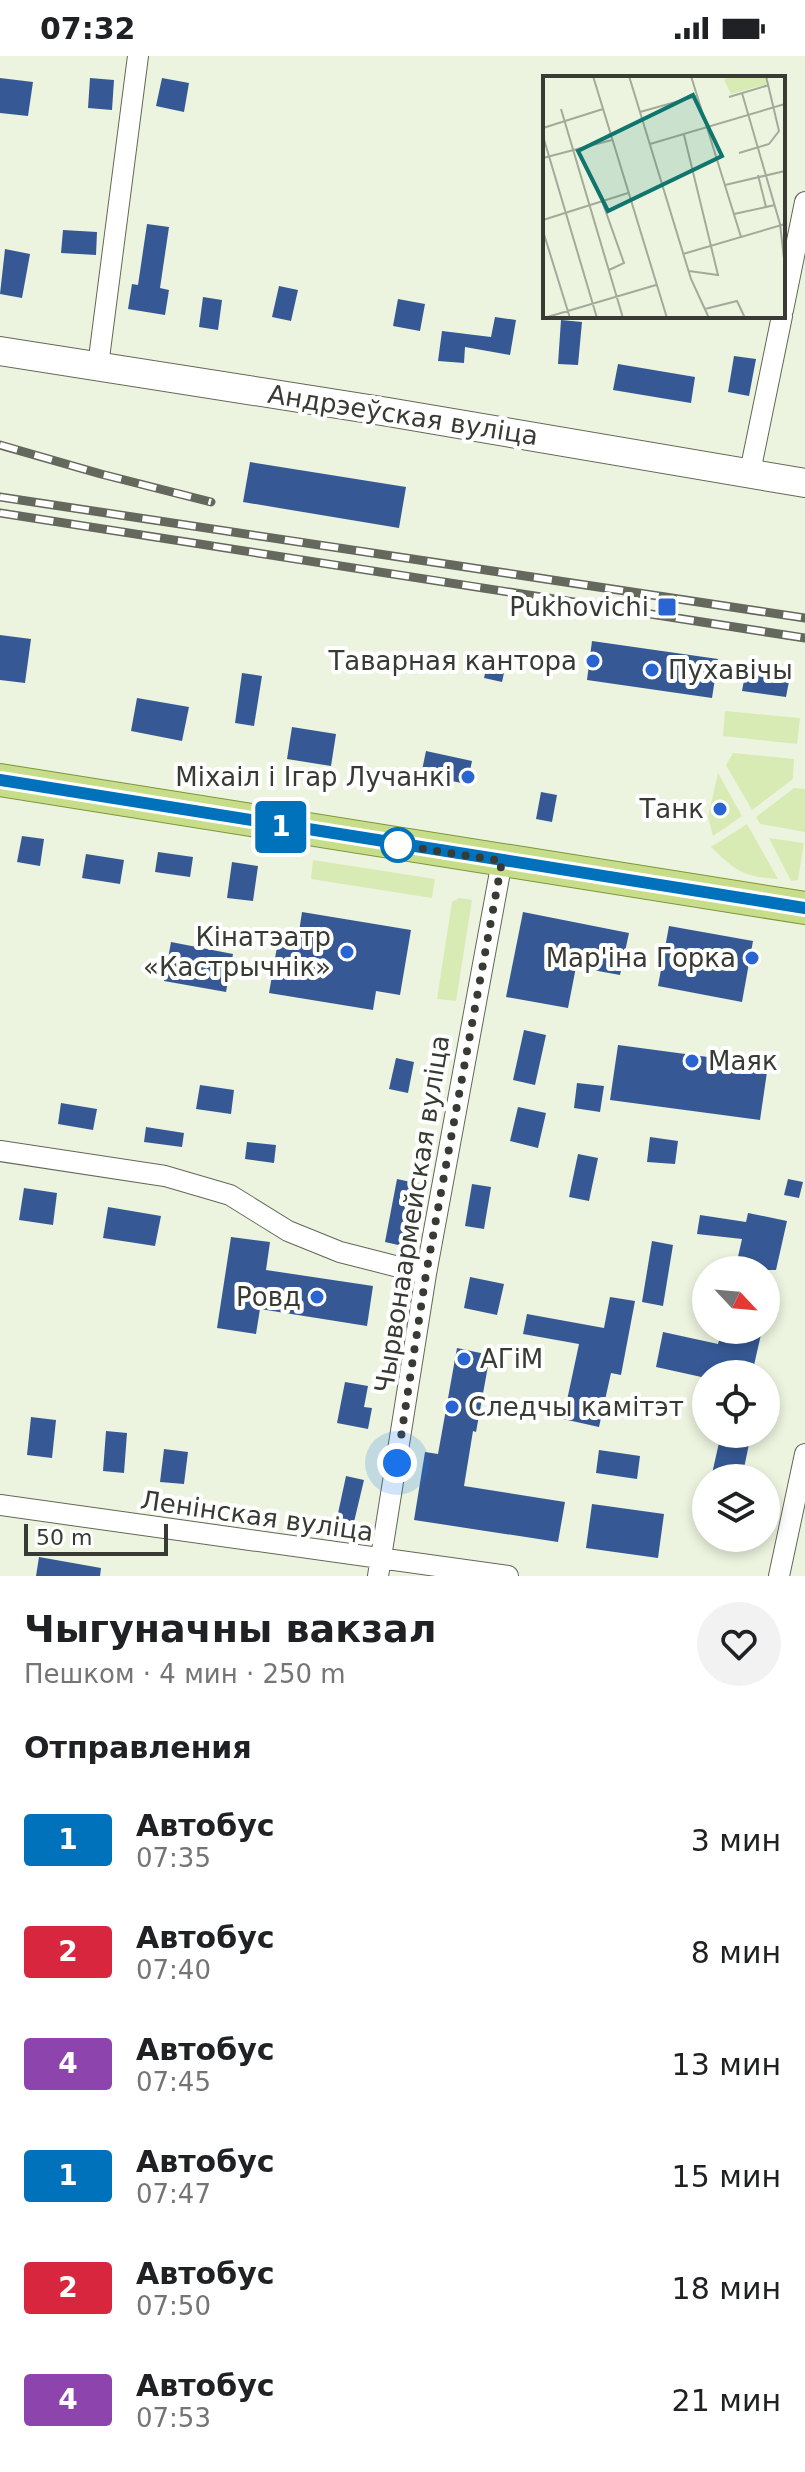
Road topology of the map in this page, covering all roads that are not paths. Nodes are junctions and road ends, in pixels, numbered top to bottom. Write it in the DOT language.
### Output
graph roads {
  1 [pos="138,56"];
  2 [pos="805,202"];
  3 [pos="785,300"];
  4 [pos="782,318"];
  5 [pos="0,351"];
  6 [pos="98,366"];
  7 [pos="750,472"];
  8 [pos="805,483"];
  9 [pos="0,780"];
  10 [pos="502,861"];
  11 [pos="805,908"];
  12 [pos="0,1151"];
  13 [pos="426,1274"];
  14 [pos="805,1454"];
  15 [pos="0,1505"];
  16 [pos="379,1568"];
  17 [pos="508,1576"];
  18 [pos="779,1576"];
  1 -- 6 [label="street"];
  2 -- 3 [label="street"];
  4 -- 7 [label="street"];
  5 -- 6 [label="main road, Андрэеўская вуліца"];
  6 -- 7 [label="main road, Андрэеўская вуліца"];
  7 -- 8 [label="main road, Андрэеўская вуліца"];
  9 -- 10 [label="main road"];
  10 -- 11 [label="main road"];
  10 -- 13 [label="street, Чырвонаармейская вуліца"];
  12 -- 13 [label="street"];
  13 -- 16 [label="street, Чырвонаармейская вуліца"];
  14 -- 18 [label="street"];
  15 -- 16 [label="street, Ленінская вуліца"];
  16 -- 17 [label="street, Ленінская вуліца"];
}
